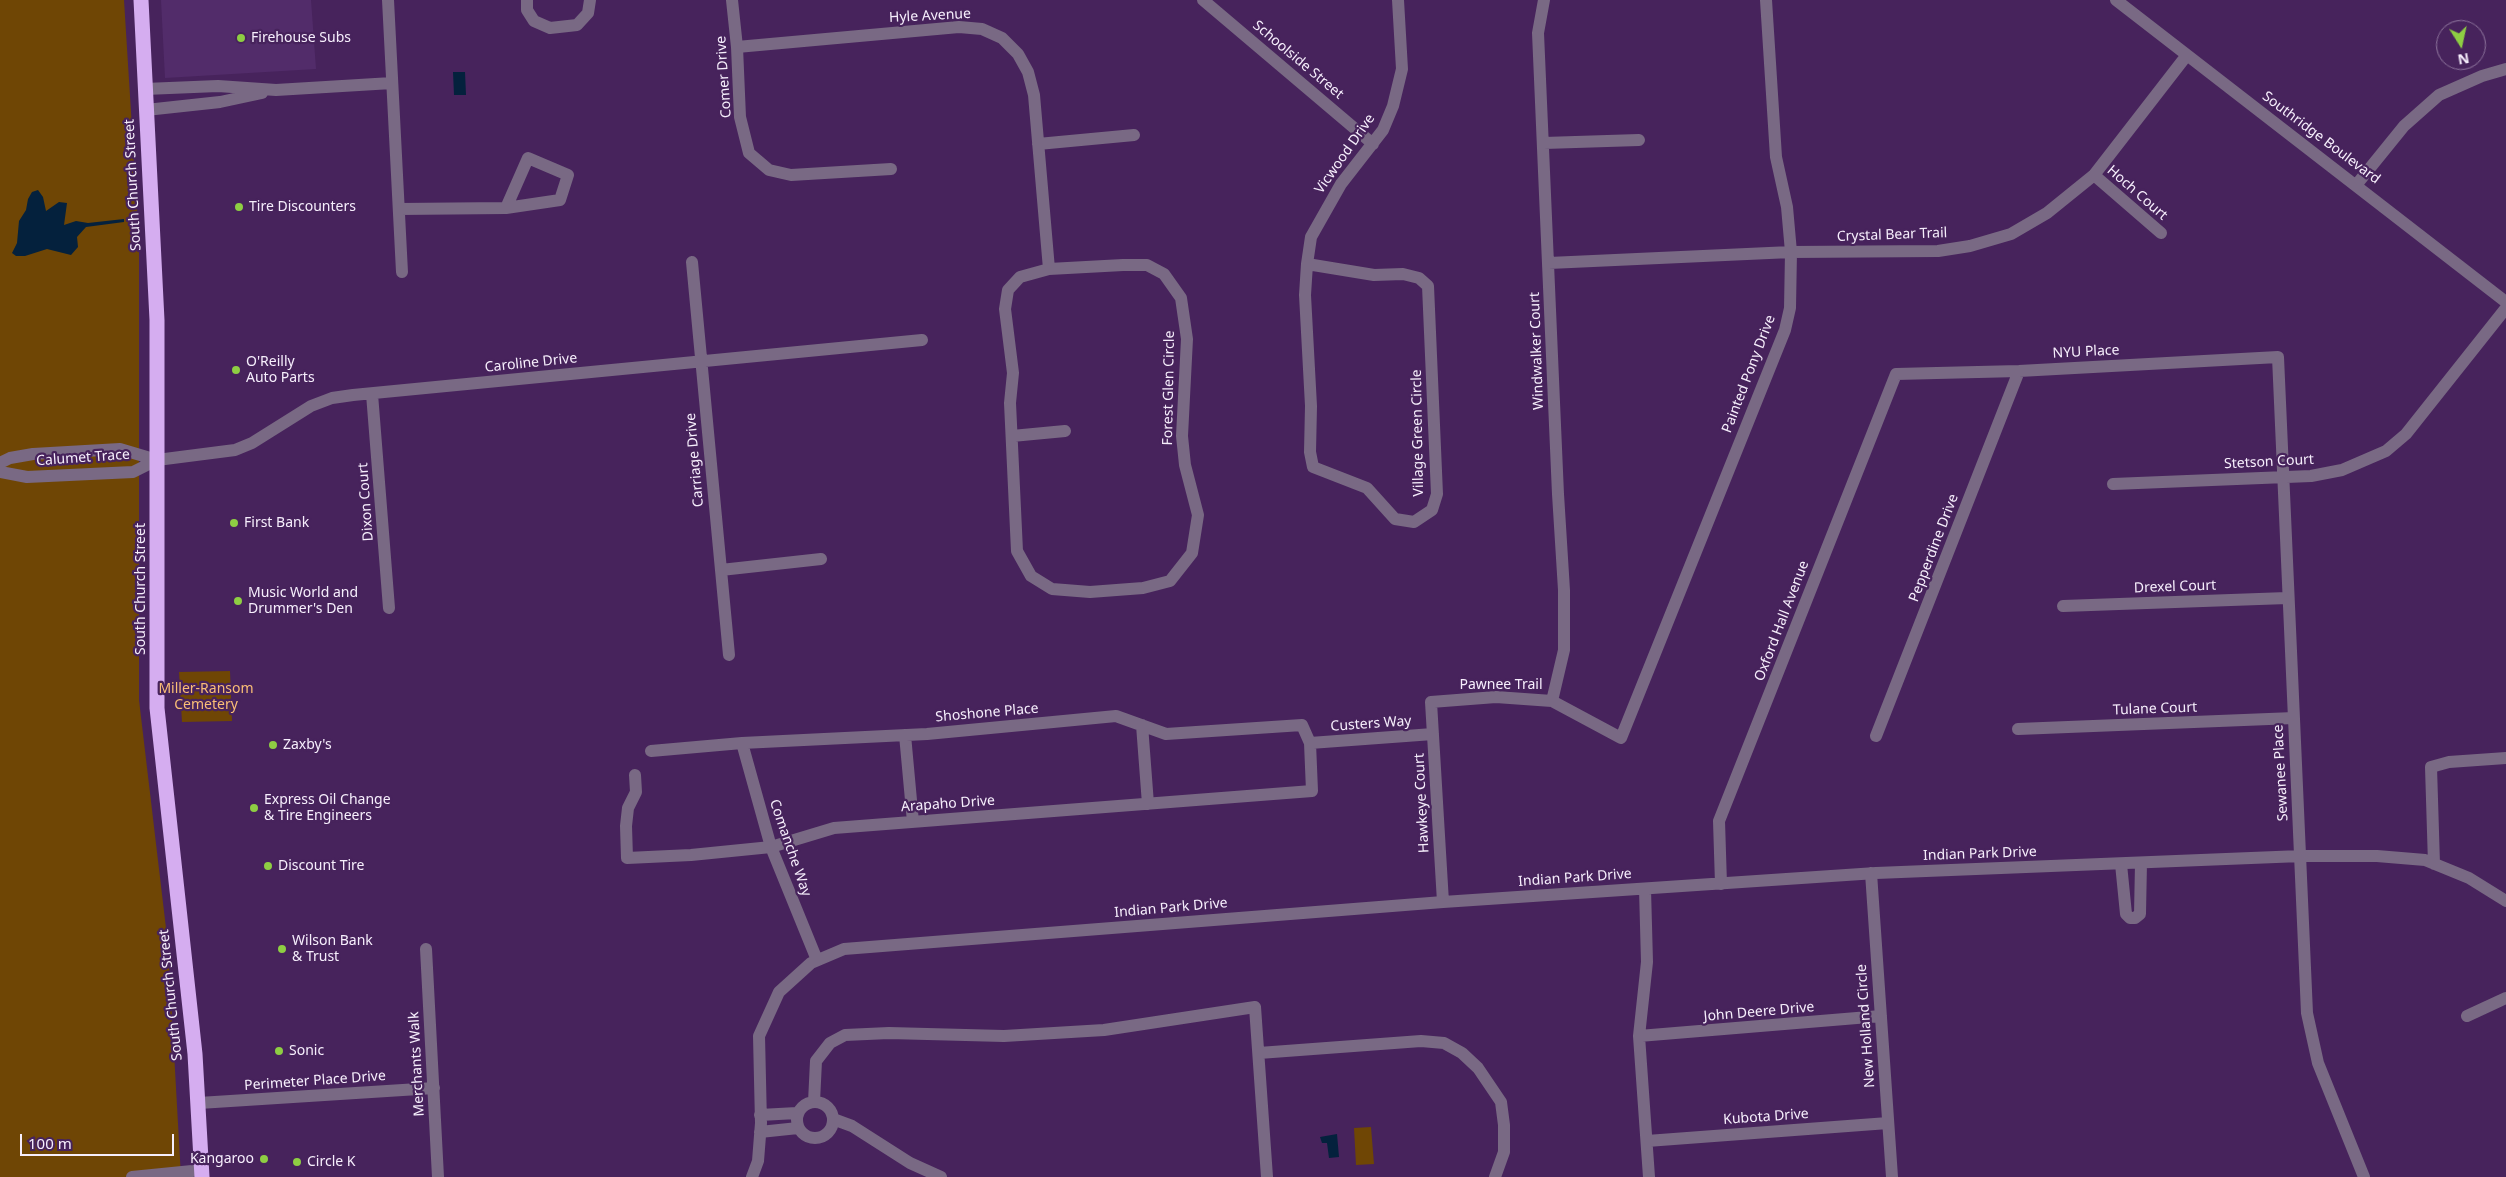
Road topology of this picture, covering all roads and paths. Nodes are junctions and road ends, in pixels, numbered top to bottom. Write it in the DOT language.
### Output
graph roads {
  1 [pos="140,0"];
  2 [pos="388,0"];
  3 [pos="527,0"];
  4 [pos="590,0"];
  5 [pos="732,0"];
  6 [pos="1203,0"];
  7 [pos="1398,0"];
  8 [pos="1544,0"];
  9 [pos="1766,0"];
  10 [pos="2116,0"];
  11 [pos="737,47"];
  12 [pos="2187,55"];
  13 [pos="2506,69"];
  14 [pos="392,84"];
  15 [pos="145,89"];
  16 [pos="276,90"];
  17 [pos="146,110"];
  18 [pos="1134,135"];
  19 [pos="1639,140"];
  20 [pos="1544,143"];
  21 [pos="1038,144"];
  22 [pos="1373,144"];
  23 [pos="891,169"];
  24 [pos="2094,175"];
  25 [pos="2357,184"];
  26 [pos="506,208"];
  27 [pos="399,209"];
  28 [pos="2161,233"];
  29 [pos="1791,252"];
  30 [pos="692,262"];
  31 [pos="1549,263"];
  32 [pos="1307,264"];
  33 [pos="1049,269"];
  34 [pos="402,272"];
  35 [pos="2506,302"];
  36 [pos="2506,308"];
  37 [pos="922,340"];
  38 [pos="2278,357"];
  39 [pos="701,361"];
  40 [pos="2020,371"];
  41 [pos="1896,374"];
  42 [pos="372,394"];
  43 [pos="1064,431"];
  44 [pos="1012,436"];
  45 [pos="157,460"];
  46 [pos="0,463"];
  47 [pos="0,472"];
  48 [pos="2284,477"];
  49 [pos="2113,484"];
  50 [pos="821,560"];
  51 [pos="721,570"];
  52 [pos="2287,598"];
  53 [pos="2063,606"];
  54 [pos="389,608"];
  55 [pos="729,655"];
  56 [pos="1552,701"];
  57 [pos="1431,702"];
  58 [pos="2294,718"];
  59 [pos="1142,725"];
  60 [pos="2018,729"];
  61 [pos="1433,734"];
  62 [pos="905,735"];
  63 [pos="1876,736"];
  64 [pos="1621,738"];
  65 [pos="742,743"];
  66 [pos="1310,743"];
  67 [pos="651,751"];
  68 [pos="2506,758"];
  69 [pos="635,775"];
  70 [pos="1148,804"];
  71 [pos="913,822"];
  72 [pos="771,847"];
  73 [pos="2301,857"];
  74 [pos="2141,863"];
  75 [pos="2121,864"];
  76 [pos="2434,864"];
  77 [pos="1871,873"];
  78 [pos="1721,884"];
  79 [pos="1644,889"];
  80 [pos="2506,901"];
  81 [pos="1443,902"];
  82 [pos="426,949"];
  83 [pos="817,960"];
  84 [pos="2506,998"];
  85 [pos="1881,1016"];
  86 [pos="2467,1016"];
  87 [pos="1639,1036"];
  88 [pos="1259,1053"];
  89 [pos="434,1088"];
  90 [pos="814,1102"];
  91 [pos="199,1103"];
  92 [pos="797,1113"];
  93 [pos="760,1115"];
  94 [pos="833,1120"];
  95 [pos="1888,1123"];
  96 [pos="798,1128"];
  97 [pos="760,1132"];
  98 [pos="1647,1141"];
  99 [pos="202,1173"];
  100 [pos="132,1177"];
  101 [pos="438,1177"];
  102 [pos="752,1177"];
  103 [pos="942,1177"];
  104 [pos="1267,1177"];
  105 [pos="1495,1177"];
  106 [pos="1649,1177"];
  107 [pos="1892,1177"];
  108 [pos="2364,1177"];
  1 -- 15 [label="highway, South Church Street"];
  2 -- 14 [label="street"];
  3 -- 4 [label="street"];
  5 -- 11 [label="street, Comer Drive"];
  6 -- 22 [label="street, Schoolside Street"];
  7 -- 22 [label="street, Vicwood Drive"];
  8 -- 20 [label="street, Windwalker Court"];
  9 -- 29 [label="street, Painted Pony Drive"];
  10 -- 12 [label="street, Southridge Boulevard"];
  11 -- 21 [label="street, Hyle Avenue"];
  11 -- 23 [label="street, Comer Drive"];
  12 -- 24 [label="street, Crystal Bear Trail"];
  12 -- 25 [label="street, Southridge Boulevard"];
  13 -- 25 [label="street"];
  14 -- 16 [label="street"];
  14 -- 27 [label="street"];
  15 -- 16 [label="street"];
  15 -- 17 [label="highway, South Church Street"];
  16 -- 17 [label="street"];
  17 -- 45 [label="highway, South Church Street"];
  18 -- 21 [label="street"];
  19 -- 20 [label="street"];
  20 -- 31 [label="street, Windwalker Court"];
  21 -- 33 [label="street, Hyle Avenue"];
  22 -- 32 [label="street, Vicwood Drive"];
  24 -- 28 [label="street, Hoch Court"];
  24 -- 29 [label="street, Crystal Bear Trail"];
  25 -- 35 [label="street, Southridge Boulevard"];
  26 -- 26 [label="street"];
  26 -- 27 [label="street"];
  27 -- 34 [label="street"];
  29 -- 31 [label="street, Crystal Bear Trail"];
  29 -- 64 [label="street, Painted Pony Drive"];
  30 -- 39 [label="street, Carriage Drive"];
  31 -- 56 [label="street, Windwalker Court"];
  32 -- 32 [label="street, Village Green Circle"];
  33 -- 44 [label="street, Forest Glen Circle"];
  33 -- 44 [label="street, Forest Glen Circle"];
  36 -- 48 [label="street, Stetson Court"];
  37 -- 39 [label="street, Caroline Drive"];
  38 -- 40 [label="street, NYU Place"];
  38 -- 48 [label="street, Sewanee Place"];
  39 -- 42 [label="street, Caroline Drive"];
  39 -- 51 [label="street, Carriage Drive"];
  40 -- 41 [label="street, NYU Place"];
  40 -- 63 [label="street, Pepperdine Drive"];
  41 -- 78 [label="street, Oxford Hall Avenue"];
  42 -- 45 [label="street, Caroline Drive"];
  42 -- 54 [label="street, Dixon Court"];
  43 -- 44 [label="street"];
  45 -- 46 [label="street, Calumet Trace"];
  45 -- 47 [label="street, Calumet Trace"];
  45 -- 91 [label="highway, South Church Street"];
  48 -- 49 [label="street, Stetson Court"];
  48 -- 52 [label="street, Sewanee Place"];
  50 -- 51 [label="street"];
  51 -- 55 [label="street, Carriage Drive"];
  52 -- 53 [label="street, Drexel Court"];
  52 -- 58 [label="street, Sewanee Place"];
  56 -- 57 [label="street, Pawnee Trail"];
  56 -- 64 [label="street, Pawnee Trail"];
  57 -- 61 [label="street, Hawkeye Court"];
  58 -- 60 [label="street, Tulane Court"];
  58 -- 73 [label="street, Sewanee Place"];
  59 -- 62 [label="street, Shoshone Place"];
  59 -- 66 [label="street, Shoshone Place"];
  59 -- 70 [label="street"];
  61 -- 66 [label="street, Custers Way"];
  61 -- 81 [label="street, Hawkeye Court"];
  62 -- 65 [label="street, Shoshone Place"];
  62 -- 71 [label="street"];
  65 -- 67 [label="street, Shoshone Place"];
  65 -- 72 [label="street, Comanche Way"];
  66 -- 70 [label="street, Arapaho Drive"];
  68 -- 76 [label="street"];
  69 -- 72 [label="street, Arapaho Drive"];
  70 -- 71 [label="street, Arapaho Drive"];
  71 -- 72 [label="street, Arapaho Drive"];
  72 -- 83 [label="street, Comanche Way"];
  73 -- 74 [label="street, Indian Park Drive"];
  73 -- 76 [label="street, Indian Park Drive"];
  73 -- 108 [label="street, Sewanee Place"];
  74 -- 75 [label="street, Indian Park Drive"];
  74 -- 75 [label="street"];
  75 -- 77 [label="street, Indian Park Drive"];
  76 -- 80 [label="street, Indian Park Drive"];
  77 -- 78 [label="street, Indian Park Drive"];
  77 -- 85 [label="street, New Holland Circle"];
  78 -- 79 [label="street, Indian Park Drive"];
  79 -- 81 [label="street, Indian Park Drive"];
  79 -- 87 [label="street"];
  81 -- 83 [label="street, Indian Park Drive"];
  82 -- 89 [label="street, Merchants Walk"];
  83 -- 93 [label="street, Indian Park Drive"];
  84 -- 86 [label="street"];
  85 -- 87 [label="street, John Deere Drive"];
  85 -- 95 [label="street, New Holland Circle"];
  87 -- 98 [label="street"];
  88 -- 90 [label="street"];
  88 -- 104 [label="street"];
  88 -- 105 [label="street"];
  89 -- 91 [label="street, Perimeter Place Drive"];
  89 -- 101 [label="street, Merchants Walk"];
  90 -- 92 [label="street"];
  90 -- 94 [label="street"];
  91 -- 99 [label="highway, South Church Street"];
  92 -- 93 [label="street"];
  92 -- 96 [label="street"];
  93 -- 97 [label="street, Indian Park Drive"];
  94 -- 96 [label="street"];
  94 -- 103 [label="street"];
  95 -- 98 [label="street, Kubota Drive"];
  95 -- 107 [label="street, New Holland Circle"];
  96 -- 97 [label="street"];
  97 -- 102 [label="street, Indian Park Drive"];
  98 -- 106 [label="street"];
  99 -- 100 [label="street"];
}
